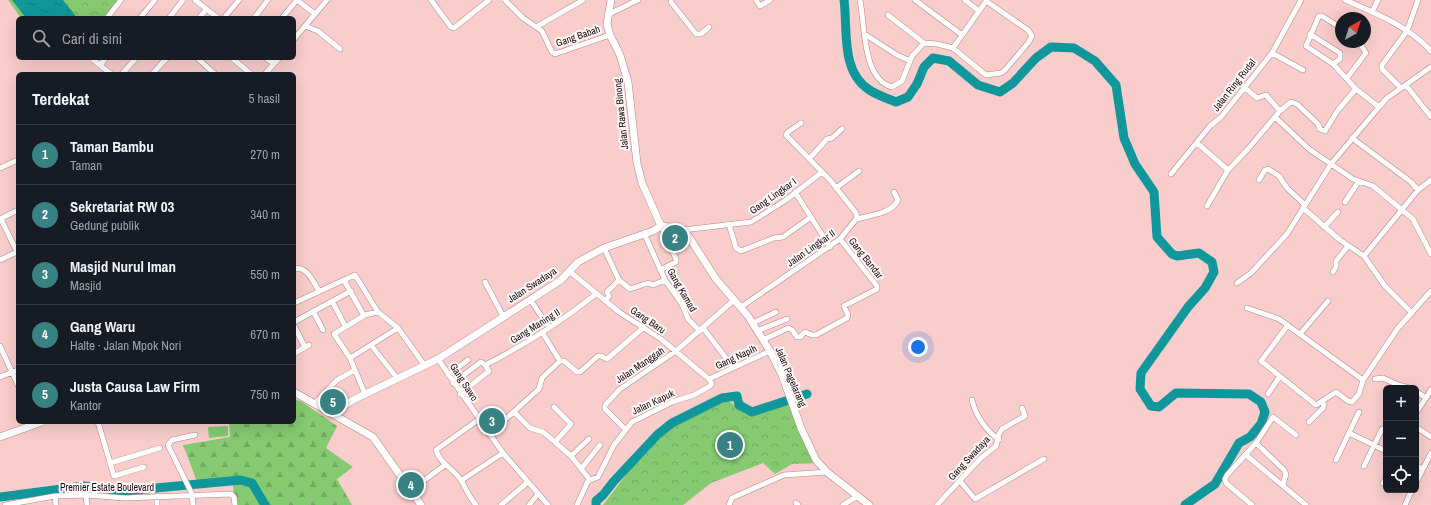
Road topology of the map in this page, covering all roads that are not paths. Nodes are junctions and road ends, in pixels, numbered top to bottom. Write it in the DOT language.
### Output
graph roads {
  1 [pos="122,0"];
  2 [pos="155,0"];
  3 [pos="183,0"];
  4 [pos="196,0"];
  5 [pos="239,0"];
  6 [pos="268,0"];
  7 [pos="297,0"];
  8 [pos="327,0"];
  9 [pos="431,0"];
  10 [pos="489,0"];
  11 [pos="505,0"];
  12 [pos="583,0"];
  13 [pos="611,0"];
  14 [pos="638,0"];
  15 [pos="756,0"];
  16 [pos="770,0"];
  17 [pos="865,0"];
  18 [pos="915,0"];
  19 [pos="965,0"];
  20 [pos="1301,0"];
  21 [pos="1345,0"];
  22 [pos="1378,0"];
  23 [pos="1418,0"];
  24 [pos="672,1"];
  25 [pos="987,1"];
  26 [pos="860,2"];
  27 [pos="207,9"];
  28 [pos="979,10"];
  29 [pos="1372,12"];
  30 [pos="315,14"];
  31 [pos="607,15"];
  32 [pos="888,15"];
  33 [pos="109,16"];
  34 [pos="142,16"];
  35 [pos="171,16"];
  36 [pos="201,16"];
  37 [pos="216,16"];
  38 [pos="226,16"];
  39 [pos="256,16"];
  40 [pos="284,16"];
  41 [pos="1335,25"];
  42 [pos="305,26"];
  43 [pos="536,26"];
  44 [pos="710,27"];
  45 [pos="1407,31"];
  46 [pos="1310,34"];
  47 [pos="610,35"];
  48 [pos="866,35"];
  49 [pos="962,35"];
  50 [pos="296,37"];
  51 [pos="924,43"];
  52 [pos="952,48"];
  53 [pos="1363,48"];
  54 [pos="340,49"];
  55 [pos="1431,51"];
  56 [pos="1272,52"];
  57 [pos="94,60"];
  58 [pos="104,60"];
  59 [pos="134,60"];
  60 [pos="163,60"];
  61 [pos="199,60"];
  62 [pos="234,60"];
  63 [pos="269,60"];
  64 [pos="277,60"];
  65 [pos="910,61"];
  66 [pos="274,64"];
  67 [pos="1333,64"];
  68 [pos="100,65"];
  69 [pos="1431,67"];
  70 [pos="1302,70"];
  71 [pos="109,72"];
  72 [pos="124,72"];
  73 [pos="154,72"];
  74 [pos="214,72"];
  75 [pos="250,72"];
  76 [pos="268,72"];
  77 [pos="1347,78"];
  78 [pos="1404,86"];
  79 [pos="1244,87"];
  80 [pos="1356,89"];
  81 [pos="1379,107"];
  82 [pos="1280,111"];
  83 [pos="1431,117"];
  84 [pos="1275,118"];
  85 [pos="801,123"];
  86 [pos="842,129"];
  87 [pos="1352,138"];
  88 [pos="1197,143"];
  89 [pos="810,158"];
  90 [pos="16,161"];
  91 [pos="1331,164"];
  92 [pos="0,168"];
  93 [pos="1228,170"];
  94 [pos="859,171"];
  95 [pos="822,172"];
  96 [pos="1171,174"];
  97 [pos="1258,180"];
  98 [pos="1431,180"];
  99 [pos="1359,181"];
  100 [pos="836,188"];
  101 [pos="1418,190"];
  102 [pos="795,192"];
  103 [pos="894,192"];
  104 [pos="1345,202"];
  105 [pos="1207,206"];
  106 [pos="1304,206"];
  107 [pos="1402,210"];
  108 [pos="16,211"];
  109 [pos="1338,212"];
  110 [pos="811,217"];
  111 [pos="0,219"];
  112 [pos="856,219"];
  113 [pos="729,224"];
  114 [pos="661,226"];
  115 [pos="1324,227"];
  116 [pos="683,230"];
  117 [pos="644,233"];
  118 [pos="840,240"];
  119 [pos="1348,246"];
  120 [pos="830,247"];
  121 [pos="604,248"];
  122 [pos="16,249"];
  123 [pos="16,254"];
  124 [pos="1431,254"];
  125 [pos="1364,256"];
  126 [pos="0,260"];
  127 [pos="296,268"];
  128 [pos="660,270"];
  129 [pos="569,271"];
  130 [pos="1333,272"];
  131 [pos="619,280"];
  132 [pos="665,280"];
  133 [pos="345,282"];
  134 [pos="485,282"];
  135 [pos="1237,283"];
  136 [pos="319,291"];
  137 [pos="351,291"];
  138 [pos="1431,291"];
  139 [pos="596,294"];
  140 [pos="530,299"];
  141 [pos="734,300"];
  142 [pos="1328,300"];
  143 [pos="332,301"];
  144 [pos="605,301"];
  145 [pos="296,303"];
  146 [pos="741,307"];
  147 [pos="1247,308"];
  148 [pos="313,311"];
  149 [pos="378,312"];
  150 [pos="776,312"];
  151 [pos="1412,313"];
  152 [pos="363,314"];
  153 [pos="503,316"];
  154 [pos="787,319"];
  155 [pos="296,321"];
  156 [pos="753,323"];
  157 [pos="1288,325"];
  158 [pos="344,326"];
  159 [pos="398,328"];
  160 [pos="549,328"];
  161 [pos="643,328"];
  162 [pos="296,329"];
  163 [pos="323,330"];
  164 [pos="701,330"];
  165 [pos="757,331"];
  166 [pos="542,332"];
  167 [pos="1300,334"];
  168 [pos="763,340"];
  169 [pos="371,345"];
  170 [pos="0,346"];
  171 [pos="676,351"];
  172 [pos="770,351"];
  173 [pos="296,352"];
  174 [pos="350,358"];
  175 [pos="438,359"];
  176 [pos="468,360"];
  177 [pos="560,361"];
  178 [pos="486,365"];
  179 [pos="425,366"];
  180 [pos="733,367"];
  181 [pos="354,370"];
  182 [pos="16,372"];
  183 [pos="448,375"];
  184 [pos="1280,376"];
  185 [pos="0,377"];
  186 [pos="397,378"];
  187 [pos="709,379"];
  188 [pos="1375,379"];
  189 [pos="1363,380"];
  190 [pos="453,383"];
  191 [pos="1398,385"];
  192 [pos="1431,390"];
  193 [pos="296,393"];
  194 [pos="1419,393"];
  195 [pos="365,394"];
  196 [pos="460,394"];
  197 [pos="1268,394"];
  198 [pos="1426,398"];
  199 [pos="972,400"];
  200 [pos="1322,402"];
  201 [pos="315,403"];
  202 [pos="554,407"];
  203 [pos="1022,408"];
  204 [pos="1419,408"];
  205 [pos="514,412"];
  206 [pos="1359,412"];
  207 [pos="332,413"];
  208 [pos="478,420"];
  209 [pos="1309,422"];
  210 [pos="33,424"];
  211 [pos="99,424"];
  212 [pos="625,429"];
  213 [pos="1382,429"];
  214 [pos="1419,429"];
  215 [pos="1349,433"];
  216 [pos="489,434"];
  217 [pos="195,435"];
  218 [pos="1296,435"];
  219 [pos="1431,437"];
  220 [pos="0,438"];
  221 [pos="589,439"];
  222 [pos="999,440"];
  223 [pos="555,442"];
  224 [pos="1256,443"];
  225 [pos="600,445"];
  226 [pos="1374,445"];
  227 [pos="160,448"];
  228 [pos="1383,450"];
  229 [pos="503,453"];
  230 [pos="1431,453"];
  231 [pos="1246,454"];
  232 [pos="571,456"];
  233 [pos="1044,459"];
  234 [pos="1336,460"];
  235 [pos="110,463"];
  236 [pos="445,465"];
  237 [pos="1364,466"];
  238 [pos="144,467"];
  239 [pos="1419,467"];
  240 [pos="581,469"];
  241 [pos="1423,469"];
  242 [pos="827,472"];
  243 [pos="1419,477"];
  244 [pos="462,480"];
  245 [pos="590,480"];
  246 [pos="960,481"];
  247 [pos="528,482"];
  248 [pos="1283,485"];
  249 [pos="411,490"];
  250 [pos="1411,493"];
  251 [pos="192,494"];
  252 [pos="538,494"];
  253 [pos="86,495"];
  254 [pos="55,496"];
  255 [pos="157,496"];
  256 [pos="858,496"];
  257 [pos="125,498"];
  258 [pos="21,504"];
  259 [pos="5,505"];
  260 [pos="56,505"];
  261 [pos="87,505"];
  262 [pos="125,505"];
  263 [pos="157,505"];
  264 [pos="193,505"];
  265 [pos="235,505"];
  266 [pos="421,505"];
  267 [pos="476,505"];
  268 [pos="501,505"];
  269 [pos="529,505"];
  270 [pos="548,505"];
  271 [pos="577,505"];
  272 [pos="729,505"];
  273 [pos="843,505"];
  274 [pos="869,505"];
  275 [pos="937,505"];
  276 [pos="1252,505"];
  277 [pos="1306,505"];
  278 [pos="1405,505"];
  1 -- 33 [label="street"];
  2 -- 34 [label="street"];
  3 -- 35 [label="street"];
  4 -- 27 [label="street"];
  5 -- 38 [label="street"];
  6 -- 39 [label="street"];
  7 -- 30 [label="street"];
  7 -- 40 [label="street"];
  8 -- 30 [label="street"];
  9 -- 10 [label="street"];
  11 -- 43 [label="street, Gang Babah"];
  12 -- 43 [label="street"];
  13 -- 31 [label="main road, Jalan Rawa Binong"];
  14 -- 31 [label="street"];
  15 -- 16 [label="street"];
  17 -- 26 [label="street"];
  18 -- 49 [label="street"];
  19 -- 28 [label="street"];
  20 -- 56 [label="street, Jalan Ring Rudal"];
  21 -- 29 [label="street"];
  22 -- 29 [label="street"];
  23 -- 45 [label="street"];
  24 -- 44 [label="street"];
  25 -- 28 [label="street"];
  25 -- 52 [label="street"];
  26 -- 48 [label="street"];
  27 -- 36 [label="street"];
  27 -- 37 [label="street"];
  28 -- 49 [label="street"];
  29 -- 45 [label="street"];
  30 -- 42 [label="street"];
  31 -- 47 [label="main road, Jalan Rawa Binong"];
  32 -- 51 [label="street"];
  41 -- 46 [label="street"];
  42 -- 50 [label="street"];
  42 -- 54 [label="street"];
  43 -- 47 [label="street, Gang Babah"];
  45 -- 55 [label="street"];
  45 -- 78 [label="street"];
  46 -- 67 [label="street"];
  46 -- 67 [label="street"];
  47 -- 114 [label="main road, Jalan Rawa Binong"];
  48 -- 65 [label="street"];
  48 -- 65 [label="street"];
  49 -- 52 [label="street"];
  51 -- 52 [label="street"];
  51 -- 65 [label="street"];
  53 -- 77 [label="street"];
  56 -- 70 [label="street"];
  56 -- 79 [label="street, Jalan Ring Rudal"];
  57 -- 68 [label="street"];
  58 -- 68 [label="street"];
  59 -- 72 [label="street"];
  60 -- 73 [label="street"];
  61 -- 74 [label="street"];
  62 -- 75 [label="street"];
  63 -- 66 [label="street"];
  64 -- 66 [label="street"];
  66 -- 76 [label="street"];
  67 -- 77 [label="street"];
  68 -- 71 [label="street"];
  69 -- 78 [label="street"];
  77 -- 80 [label="street"];
  78 -- 81 [label="street"];
  78 -- 83 [label="street"];
  79 -- 82 [label="street"];
  79 -- 88 [label="street, Jalan Ring Rudal"];
  80 -- 81 [label="street"];
  80 -- 82 [label="street"];
  81 -- 87 [label="street"];
  82 -- 84 [label="street"];
  84 -- 91 [label="street"];
  84 -- 93 [label="street"];
  85 -- 89 [label="street"];
  86 -- 89 [label="street"];
  87 -- 91 [label="street"];
  87 -- 101 [label="street"];
  88 -- 93 [label="street"];
  88 -- 96 [label="street, Jalan Ring Rudal"];
  89 -- 95 [label="street"];
  90 -- 92 [label="street"];
  91 -- 99 [label="street"];
  91 -- 106 [label="street"];
  93 -- 105 [label="street"];
  94 -- 100 [label="street"];
  95 -- 100 [label="street"];
  95 -- 102 [label="street, Gang Lingkar I"];
  97 -- 106 [label="street"];
  98 -- 101 [label="street"];
  99 -- 104 [label="street"];
  99 -- 107 [label="street"];
  100 -- 112 [label="street"];
  101 -- 107 [label="street"];
  102 -- 110 [label="street"];
  102 -- 113 [label="street, Gang Lingkar I"];
  103 -- 112 [label="street"];
  106 -- 115 [label="street"];
  106 -- 135 [label="street"];
  107 -- 124 [label="street"];
  107 -- 125 [label="street"];
  108 -- 111 [label="street"];
  109 -- 115 [label="street"];
  110 -- 113 [label="street"];
  110 -- 120 [label="street"];
  111 -- 122 [label="street"];
  112 -- 118 [label="street, Jalan Lingkar II"];
  113 -- 116 [label="street, Gang Lingkar I"];
  114 -- 116 [label="main road"];
  114 -- 117 [label="main road, Jalan Swadaya"];
  114 -- 128 [label="street"];
  115 -- 119 [label="street"];
  116 -- 141 [label="main road, Jalan Pagelarang"];
  117 -- 121 [label="main road, Jalan Swadaya"];
  117 -- 128 [label="street, Gang Kamad"];
  118 -- 120 [label="street, Jalan Lingkar II"];
  118 -- 168 [label="street, Gang Bandar"];
  119 -- 125 [label="street"];
  119 -- 130 [label="street"];
  120 -- 146 [label="street, Jalan Lingkar II"];
  121 -- 129 [label="main road, Jalan Swadaya"];
  121 -- 131 [label="street"];
  123 -- 126 [label="street"];
  125 -- 151 [label="street"];
  127 -- 136 [label="street"];
  128 -- 132 [label="street, Gang Kamad"];
  129 -- 139 [label="street, Gang Baru"];
  129 -- 140 [label="main road, Jalan Swadaya"];
  131 -- 132 [label="street"];
  131 -- 144 [label="street"];
  132 -- 164 [label="street, Gang Kamad"];
  133 -- 137 [label="street"];
  134 -- 153 [label="street"];
  136 -- 145 [label="street"];
  136 -- 149 [label="street"];
  137 -- 143 [label="street"];
  137 -- 152 [label="street"];
  138 -- 151 [label="street"];
  139 -- 144 [label="street, Gang Baru"];
  139 -- 160 [label="street, Gang Maning II"];
  140 -- 153 [label="main road, Jalan Swadaya"];
  140 -- 160 [label="street"];
  141 -- 146 [label="main road, Jalan Pagelarang"];
  141 -- 164 [label="street"];
  142 -- 167 [label="street"];
  143 -- 148 [label="street"];
  143 -- 158 [label="street"];
  144 -- 161 [label="street, Gang Baru"];
  146 -- 156 [label="main road, Jalan Pagelarang"];
  147 -- 157 [label="street"];
  148 -- 155 [label="street"];
  148 -- 163 [label="street"];
  149 -- 159 [label="street"];
  149 -- 174 [label="street"];
  150 -- 156 [label="street"];
  151 -- 189 [label="street"];
  153 -- 175 [label="main road, Jalan Swadaya"];
  154 -- 165 [label="street"];
  156 -- 165 [label="main road, Jalan Pagelarang"];
  157 -- 167 [label="street"];
  157 -- 184 [label="street"];
  159 -- 169 [label="street"];
  159 -- 179 [label="street"];
  160 -- 166 [label="street, Gang Maning II"];
  161 -- 171 [label="street, Gang Baru"];
  161 -- 177 [label="street"];
  162 -- 173 [label="street"];
  164 -- 171 [label="street"];
  164 -- 180 [label="street, Gang Kamad"];
  165 -- 168 [label="main road, Jalan Pagelarang"];
  166 -- 177 [label="street"];
  166 -- 178 [label="street, Gang Maning II"];
  167 -- 189 [label="street"];
  168 -- 172 [label="main road, Jalan Pagelarang"];
  169 -- 174 [label="street"];
  169 -- 186 [label="street"];
  170 -- 182 [label="street"];
  171 -- 187 [label="street, Gang Baru"];
  171 -- 212 [label="street, Jalan Manggah"];
  172 -- 180 [label="street, Gang Napih"];
  172 -- 242 [label="main road, Jalan Pagelarang"];
  174 -- 181 [label="street"];
  175 -- 179 [label="main road, Jalan Swadaya"];
  175 -- 183 [label="street, Gang Sawo"];
  176 -- 183 [label="street"];
  177 -- 205 [label="street"];
  178 -- 190 [label="street"];
  178 -- 196 [label="street"];
  179 -- 186 [label="main road, Jalan Swadaya"];
  180 -- 187 [label="street, Gang Napih"];
  181 -- 195 [label="street"];
  181 -- 201 [label="street"];
  182 -- 185 [label="street"];
  183 -- 190 [label="street, Gang Sawo"];
  184 -- 197 [label="street"];
  184 -- 200 [label="street"];
  186 -- 195 [label="main road, Jalan Swadaya"];
  187 -- 212 [label="street, Jalan Kapuk"];
  188 -- 191 [label="street"];
  189 -- 200 [label="street"];
  190 -- 196 [label="street, Gang Sawo"];
  192 -- 198 [label="street"];
  193 -- 201 [label="main road"];
  194 -- 198 [label="street"];
  195 -- 207 [label="main road, Jalan Swadaya"];
  196 -- 208 [label="street, Gang Sawo"];
  198 -- 204 [label="street"];
  199 -- 222 [label="street"];
  200 -- 209 [label="street"];
  201 -- 207 [label="main road"];
  202 -- 223 [label="street"];
  203 -- 222 [label="street, Gang Swadaya"];
  205 -- 216 [label="street"];
  205 -- 223 [label="street"];
  206 -- 215 [label="street"];
  207 -- 249 [label="main road"];
  208 -- 216 [label="street, Gang Sawo"];
  208 -- 236 [label="street"];
  210 -- 220 [label="main road"];
  211 -- 235 [label="street"];
  212 -- 245 [label="street, Jalan Kapuk"];
  213 -- 226 [label="street"];
  214 -- 219 [label="street"];
  215 -- 226 [label="street"];
  215 -- 234 [label="street"];
  216 -- 229 [label="street, Gang Sawo"];
  217 -- 251 [label="street"];
  218 -- 224 [label="street"];
  221 -- 232 [label="street"];
  222 -- 246 [label="street, Gang Swadaya"];
  223 -- 232 [label="street"];
  224 -- 231 [label="street"];
  224 -- 248 [label="street"];
  225 -- 240 [label="street"];
  226 -- 228 [label="street"];
  226 -- 237 [label="street"];
  227 -- 235 [label="street"];
  229 -- 244 [label="street"];
  229 -- 247 [label="street, Gang Sawo"];
  230 -- 241 [label="street"];
  231 -- 248 [label="street"];
  231 -- 276 [label="street"];
  232 -- 240 [label="street"];
  233 -- 246 [label="street"];
  235 -- 238 [label="street"];
  236 -- 244 [label="street"];
  236 -- 249 [label="street"];
  239 -- 241 [label="street"];
  240 -- 245 [label="street"];
  241 -- 243 [label="street"];
  242 -- 256 [label="main road, Jalan Pagelarang"];
  242 -- 272 [label="street"];
  244 -- 267 [label="street"];
  245 -- 271 [label="street, Jalan Kapuk"];
  246 -- 275 [label="street, Gang Swadaya"];
  247 -- 252 [label="street, Gang Sawo"];
  247 -- 268 [label="street"];
  248 -- 277 [label="street"];
  249 -- 266 [label="main road"];
  250 -- 278 [label="street"];
  251 -- 255 [label="street, Premier Estate Boulevard"];
  251 -- 264 [label="street"];
  251 -- 265 [label="street, Premier Estate Boulevard"];
  252 -- 269 [label="street"];
  252 -- 270 [label="street, Gang Sawo"];
  253 -- 254 [label="street, Premier Estate Boulevard"];
  253 -- 257 [label="street, Premier Estate Boulevard"];
  253 -- 261 [label="street"];
  254 -- 258 [label="street, Premier Estate Boulevard"];
  254 -- 260 [label="street"];
  255 -- 257 [label="street, Premier Estate Boulevard"];
  255 -- 263 [label="street"];
  256 -- 273 [label="street"];
  256 -- 274 [label="main road, Jalan Pagelarang"];
  257 -- 262 [label="street"];
  258 -- 259 [label="street, Premier Estate Boulevard"];
}
